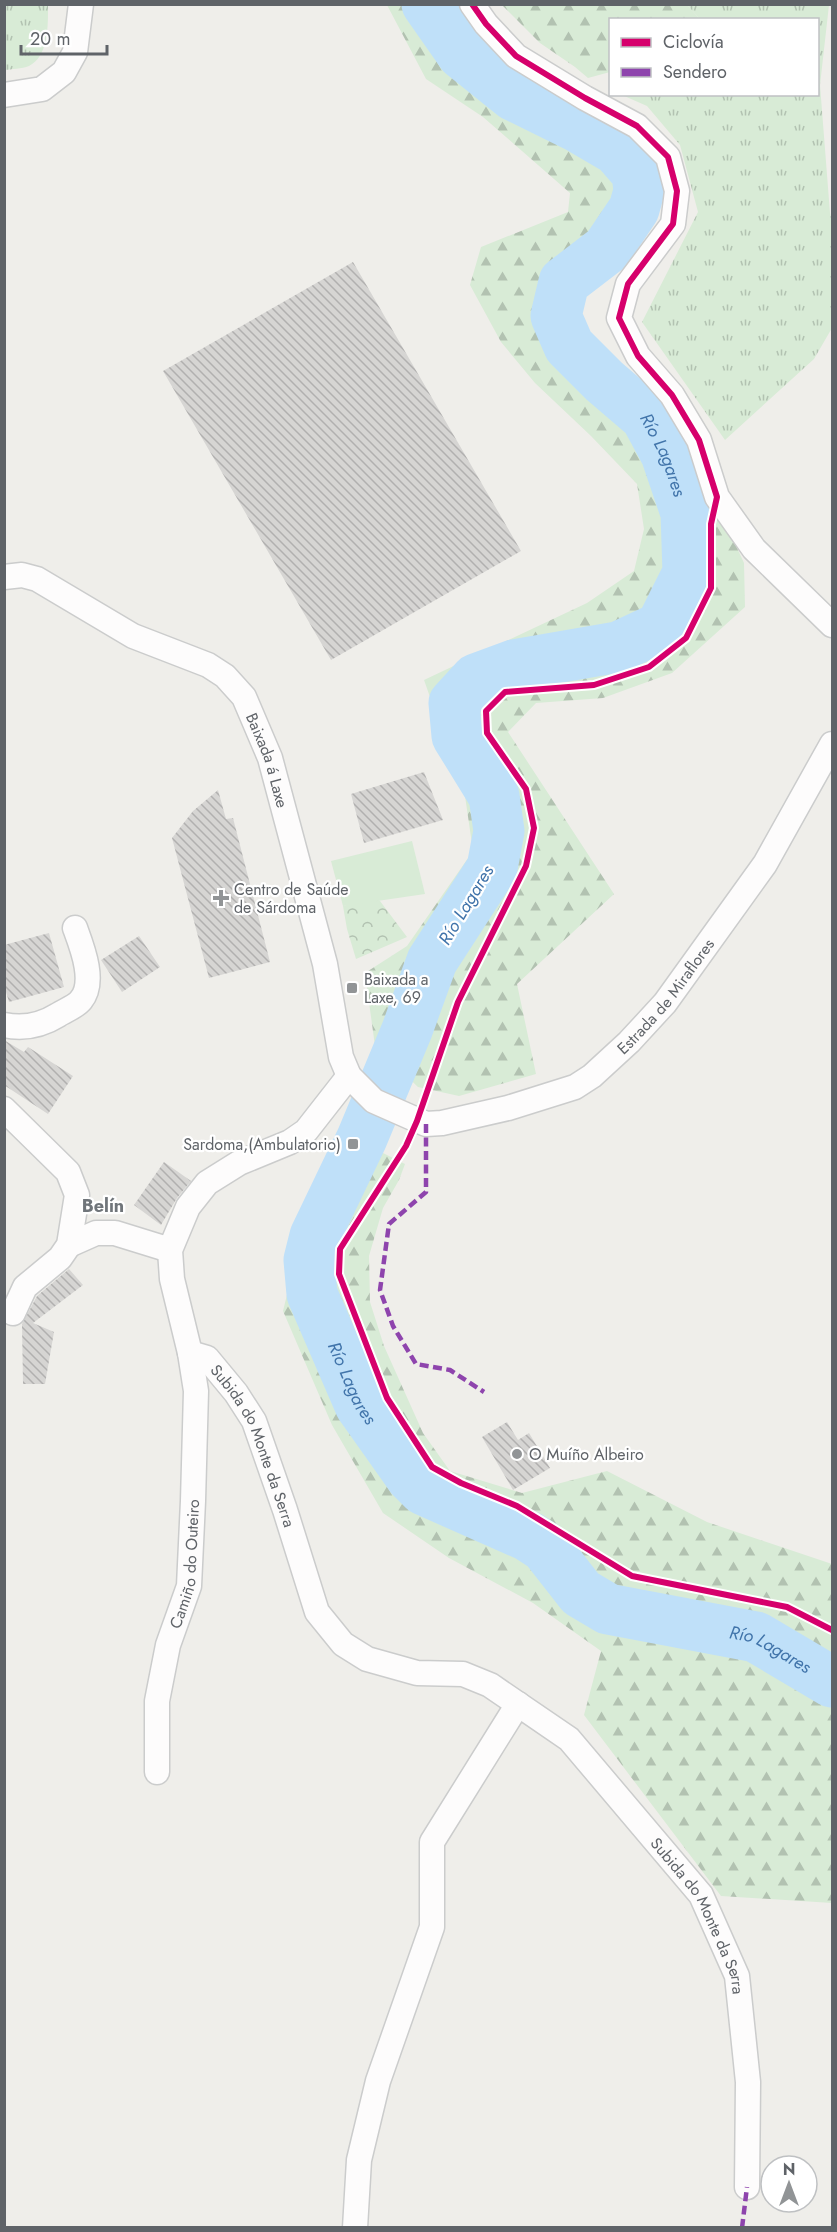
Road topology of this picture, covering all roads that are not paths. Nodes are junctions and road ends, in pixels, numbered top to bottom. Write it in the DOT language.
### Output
graph roads {
  1 [pos="81,4"];
  2 [pos="472,4"];
  3 [pos="4,94"];
  4 [pos="5,576"];
  5 [pos="832,625"];
  6 [pos="832,744"];
  7 [pos="75,928"];
  8 [pos="4,1025"];
  9 [pos="354,1082"];
  10 [pos="4,1109"];
  11 [pos="69,1245"];
  12 [pos="170,1250"];
  13 [pos="13,1313"];
  14 [pos="190,1353"];
  15 [pos="518,1704"];
  16 [pos="157,1772"];
  17 [pos="747,2187"];
  18 [pos="355,2228"];
  1 -- 3 [label="street"];
  2 -- 5 [label="street"];
  4 -- 9 [label="street, Baixada á Laxe"];
  6 -- 9 [label="street, Estrada de Miraflores"];
  7 -- 8 [label="street"];
  9 -- 12 [label="street, Subida do Monte da Serra"];
  10 -- 11 [label="street"];
  11 -- 12 [label="street"];
  11 -- 13 [label="street"];
  12 -- 14 [label="street, Subida do Monte da Serra"];
  14 -- 15 [label="street, Subida do Monte da Serra"];
  14 -- 16 [label="street, Camiño do Outeiro"];
  15 -- 17 [label="street, Subida do Monte da Serra"];
  15 -- 18 [label="street"];
}
